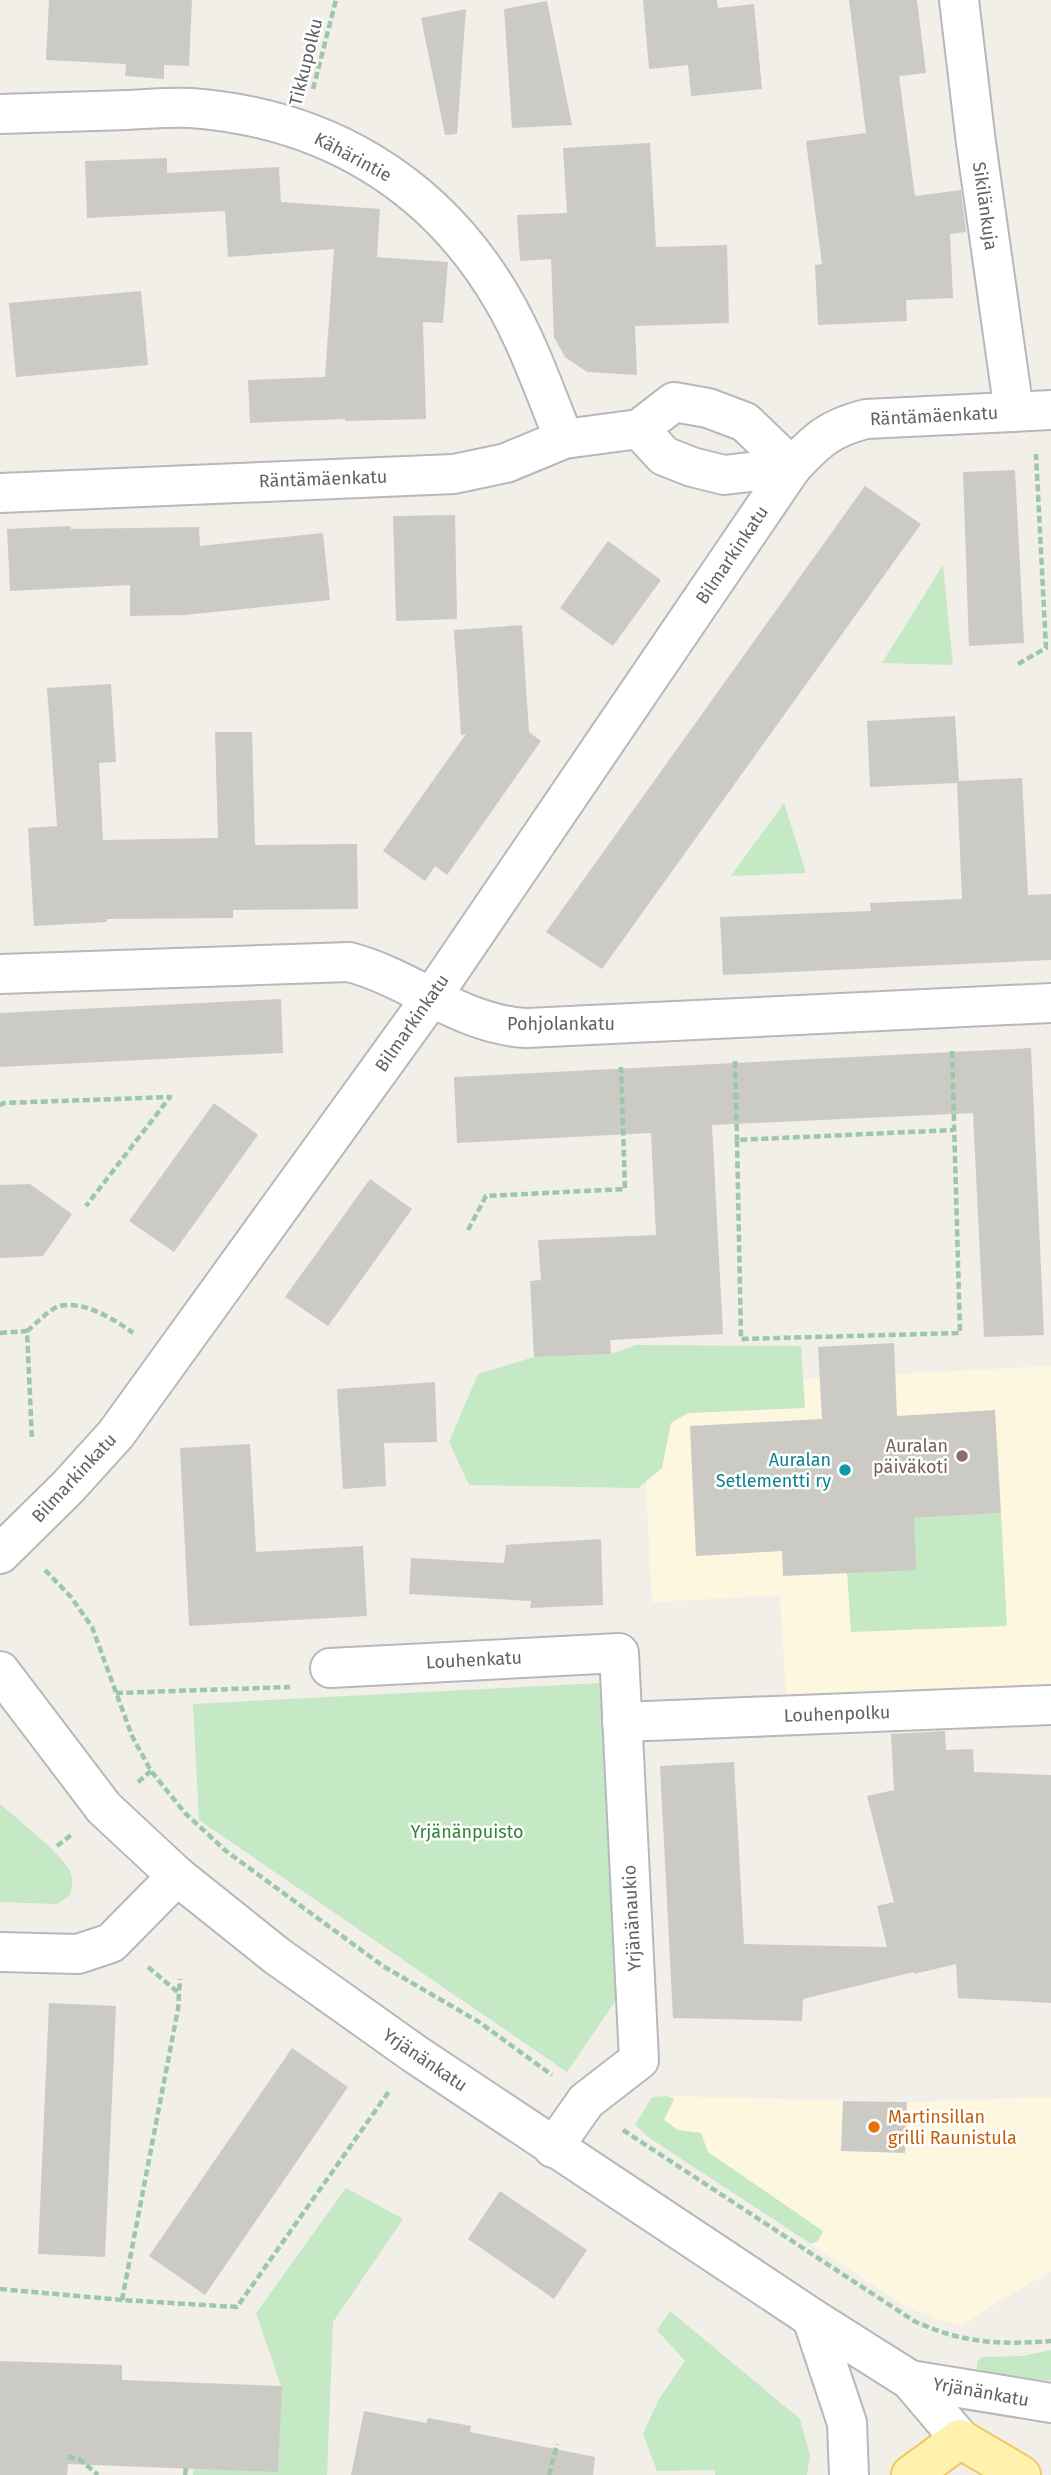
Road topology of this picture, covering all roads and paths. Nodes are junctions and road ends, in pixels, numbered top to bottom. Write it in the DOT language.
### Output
graph roads {
  1 [pos="336,0"];
  2 [pos="958,0"];
  3 [pos="0,114"];
  4 [pos="304,131"];
  5 [pos="1032,411"];
  6 [pos="639,429"];
  7 [pos="564,439"];
  8 [pos="1036,458"];
  9 [pos="792,467"];
  10 [pos="0,493"];
  11 [pos="1018,664"];
  12 [pos="0,974"];
  13 [pos="431,998"];
  14 [pos="1051,1003"];
  15 [pos="950,1008"];
  16 [pos="734,1018"];
  17 [pos="620,1024"];
  18 [pos="0,1106"];
  19 [pos="954,1130"];
  20 [pos="737,1140"];
  21 [pos="86,1206"];
  22 [pos="468,1230"];
  23 [pos="27,1331"];
  24 [pos="131,1331"];
  25 [pos="0,1333"];
  26 [pos="32,1440"];
  27 [pos="0,1554"];
  28 [pos="71,1597"];
  29 [pos="619,1653"];
  30 [pos="330,1668"];
  31 [pos="0,1671"];
  32 [pos="295,1687"];
  33 [pos="116,1693"];
  34 [pos="1051,1705"];
  35 [pos="622,1722"];
  36 [pos="177,1876"];
  37 [pos="0,1952"];
  38 [pos="180,1979"];
  39 [pos="387,2094"];
  40 [pos="586,2101"];
  41 [pos="553,2148"];
  42 [pos="0,2289"];
  43 [pos="122,2300"];
  44 [pos="812,2318"];
  45 [pos="1051,2341"];
  46 [pos="910,2380"];
  47 [pos="1051,2403"];
  48 [pos="960,2440"];
  49 [pos="557,2444"];
  50 [pos="68,2457"];
  51 [pos="186,2468"];
  52 [pos="98,2475"];
  53 [pos="185,2475"];
  54 [pos="549,2475"];
  55 [pos="849,2475"];
  56 [pos="911,2475"];
  57 [pos="1021,2475"];
  1 -- 4 [label="path, Tikkupolku"];
  2 -- 5 [label="street, Sikilänkuja"];
  3 -- 4 [label="street, Kähärintie"];
  4 -- 7 [label="street, Kähärintie"];
  5 -- 9 [label="street, Räntämäenkatu"];
  6 -- 7 [label="street, Räntämäenkatu"];
  6 -- 9 [label="street"];
  6 -- 9 [label="street"];
  7 -- 10 [label="street, Räntämäenkatu"];
  8 -- 11 [label="path"];
  9 -- 13 [label="street, Bilmarkinkatu"];
  12 -- 13 [label="street, Pohjolankatu"];
  13 -- 17 [label="street, Pohjolankatu"];
  13 -- 27 [label="street, Bilmarkinkatu"];
  14 -- 15 [label="street, Pohjolankatu"];
  15 -- 16 [label="street, Pohjolankatu"];
  15 -- 19 [label="path"];
  16 -- 17 [label="street, Pohjolankatu"];
  16 -- 20 [label="path"];
  17 -- 22 [label="path"];
  18 -- 21 [label="path"];
  19 -- 20 [label="path"];
  19 -- 20 [label="path"];
  23 -- 24 [label="path"];
  23 -- 25 [label="path"];
  23 -- 26 [label="path"];
  28 -- 33 [label="path"];
  29 -- 30 [label="street, Louhenkatu"];
  29 -- 35 [label="street, Yrjänänaukio"];
  31 -- 36 [label="street, Yrjänänkatu"];
  32 -- 33 [label="path"];
  33 -- 40 [label="path"];
  34 -- 35 [label="street, Louhenpolku"];
  35 -- 40 [label="street, Yrjänänaukio"];
  36 -- 37 [label="street"];
  36 -- 41 [label="street, Yrjänänkatu"];
  38 -- 43 [label="path"];
  39 -- 43 [label="path"];
  40 -- 41 [label="street, Yrjänänaukio"];
  40 -- 45 [label="path"];
  41 -- 44 [label="street, Yrjänänkatu"];
  42 -- 43 [label="path"];
  44 -- 46 [label="street, Yrjänänkatu"];
  44 -- 55 [label="street"];
  46 -- 47 [label="street, Yrjänänkatu"];
  46 -- 48 [label="street, Yrjänänkatu"];
  48 -- 56 [label="main road"];
  48 -- 57 [label="main road, Yrjänänkatu"];
  49 -- 54 [label="path"];
  50 -- 52 [label="path"];
  51 -- 53 [label="path"];
}
